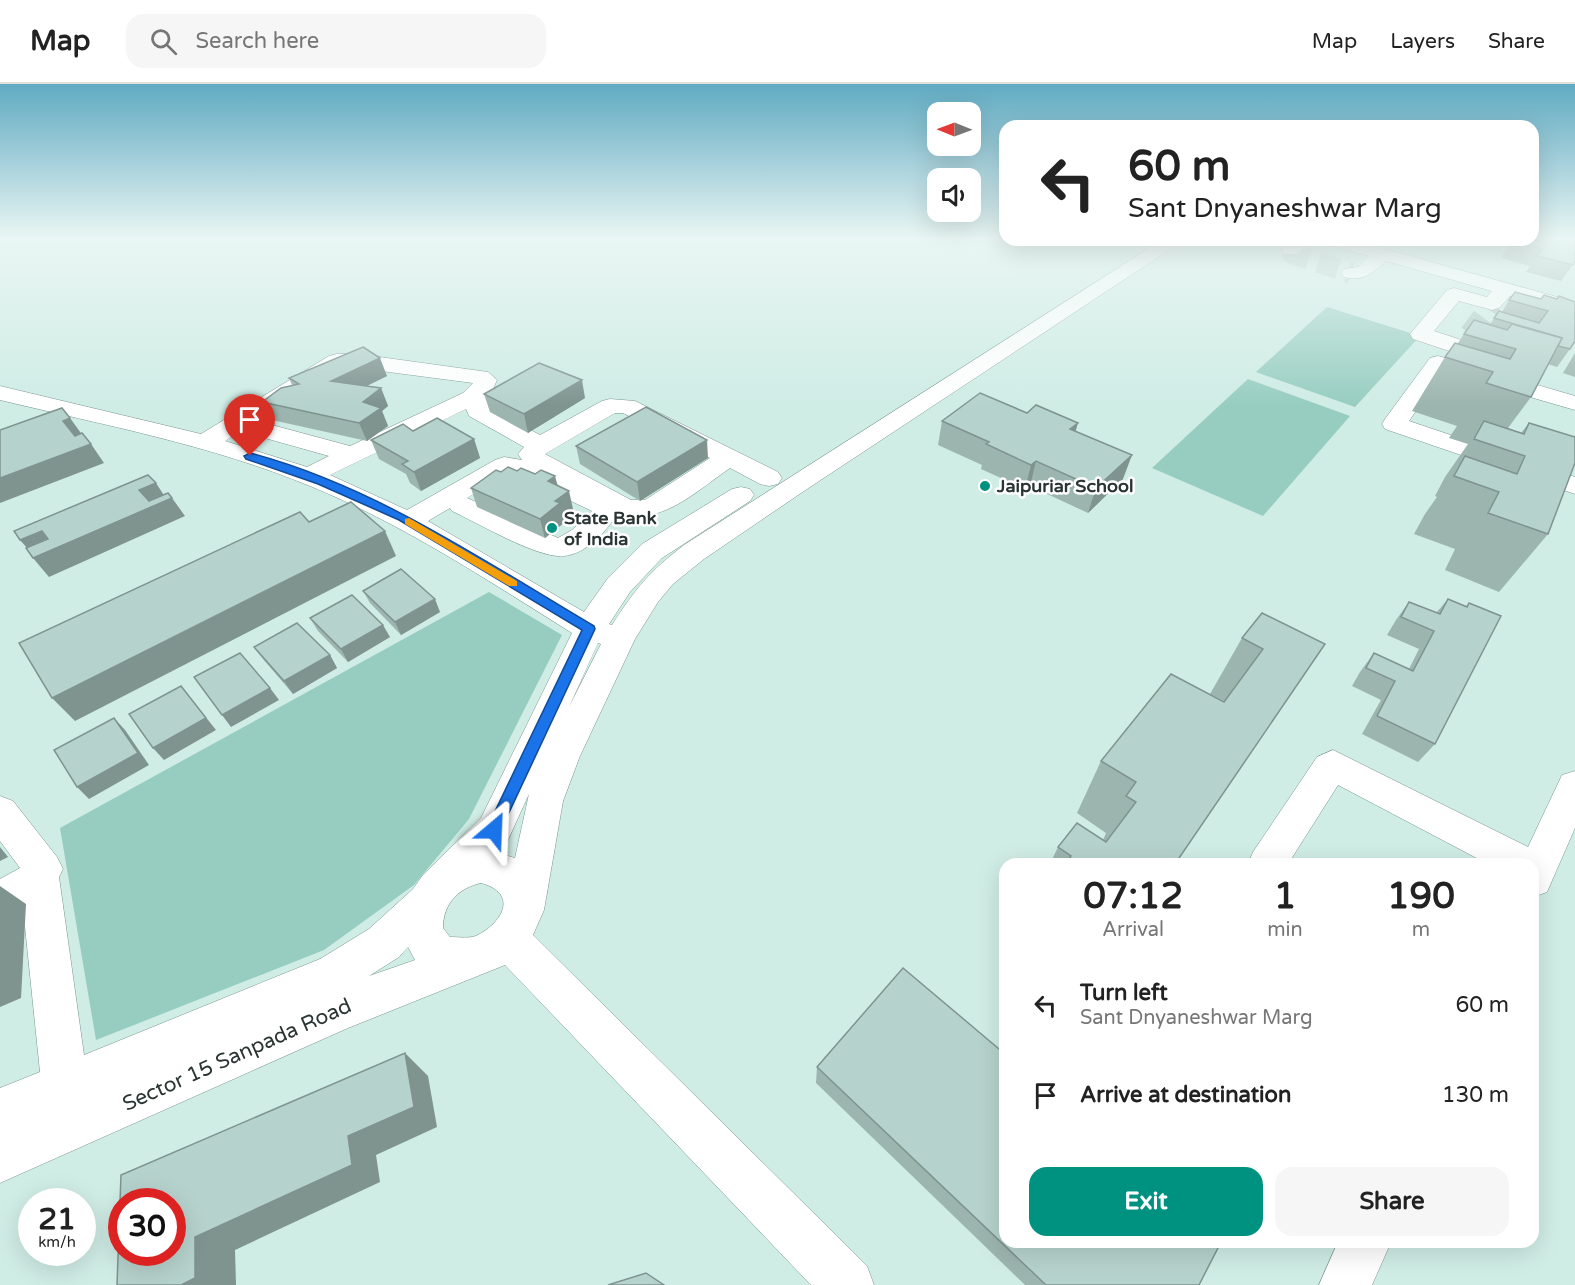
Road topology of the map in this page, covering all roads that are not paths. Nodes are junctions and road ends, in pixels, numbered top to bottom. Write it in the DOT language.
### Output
graph roads {
  1 [pos="1064,293"];
  2 [pos="1094,293"];
  3 [pos="1501,293"];
  4 [pos="1520,293"];
  5 [pos="1575,308"];
  6 [pos="526,380"];
  7 [pos="1575,382"];
  8 [pos="0,393"];
  9 [pos="579,393"];
  10 [pos="1575,403"];
  11 [pos="610,406"];
  12 [pos="237,423"];
  13 [pos="452,437"];
  14 [pos="304,441"];
  15 [pos="204,443"];
  16 [pos="540,445"];
  17 [pos="478,452"];
  18 [pos="352,455"];
  19 [pos="729,458"];
  20 [pos="273,463"];
  21 [pos="769,478"];
  22 [pos="315,479"];
  23 [pos="1575,486"];
  24 [pos="462,505"];
  25 [pos="406,519"];
  26 [pos="589,629"];
  27 [pos="620,638"];
  28 [pos="1575,786"];
  29 [pos="0,812"];
  30 [pos="1271,858"];
  31 [pos="1509,858"];
  32 [pos="1538,858"];
  33 [pos="39,877"];
  34 [pos="438,890"];
  35 [pos="0,897"];
  36 [pos="503,935"];
  37 [pos="65,1086"];
  38 [pos="0,1113"];
  39 [pos="0,1159"];
  40 [pos="1362,1248"];
  41 [pos="848,1285"];
  42 [pos="1345,1285"];
  1 -- 21 [label="street, Sector 15 Sanpada Road"];
  2 -- 27 [label="street"];
  3 -- 7 [label="street"];
  4 -- 5 [label="street"];
  6 -- 16 [label="street"];
  8 -- 15 [label="street"];
  9 -- 11 [label="street"];
  10 -- 23 [label="street"];
  11 -- 16 [label="street"];
  11 -- 19 [label="street"];
  12 -- 14 [label="street"];
  12 -- 15 [label="street"];
  12 -- 18 [label="street"];
  13 -- 22 [label="street"];
  14 -- 18 [label="street"];
  14 -- 20 [label="street"];
  15 -- 20 [label="street"];
  16 -- 19 [label="street"];
  17 -- 25 [label="street"];
  18 -- 22 [label="street"];
  19 -- 21 [label="street"];
  20 -- 22 [label="street"];
  21 -- 26 [label="street, Sector 15 Sanpada Road"];
  22 -- 25 [label="street"];
  24 -- 25 [label="street"];
  25 -- 26 [label="street"];
  26 -- 27 [label="street"];
  26 -- 34 [label="street, Sector 15 Sanpada Road"];
  27 -- 36 [label="street"];
  28 -- 32 [label="street"];
  29 -- 33 [label="street"];
  30 -- 31 [label="street"];
  33 -- 35 [label="street"];
  33 -- 37 [label="street"];
  34 -- 36 [label="street"];
  34 -- 36 [label="street"];
  34 -- 37 [label="street, Sector 15 Sanpada Road"];
  36 -- 39 [label="street, Sector 15 Sanpada Road"];
  36 -- 41 [label="street"];
  37 -- 38 [label="street, Sector 15 Sanpada Road"];
  40 -- 42 [label="street"];
}
